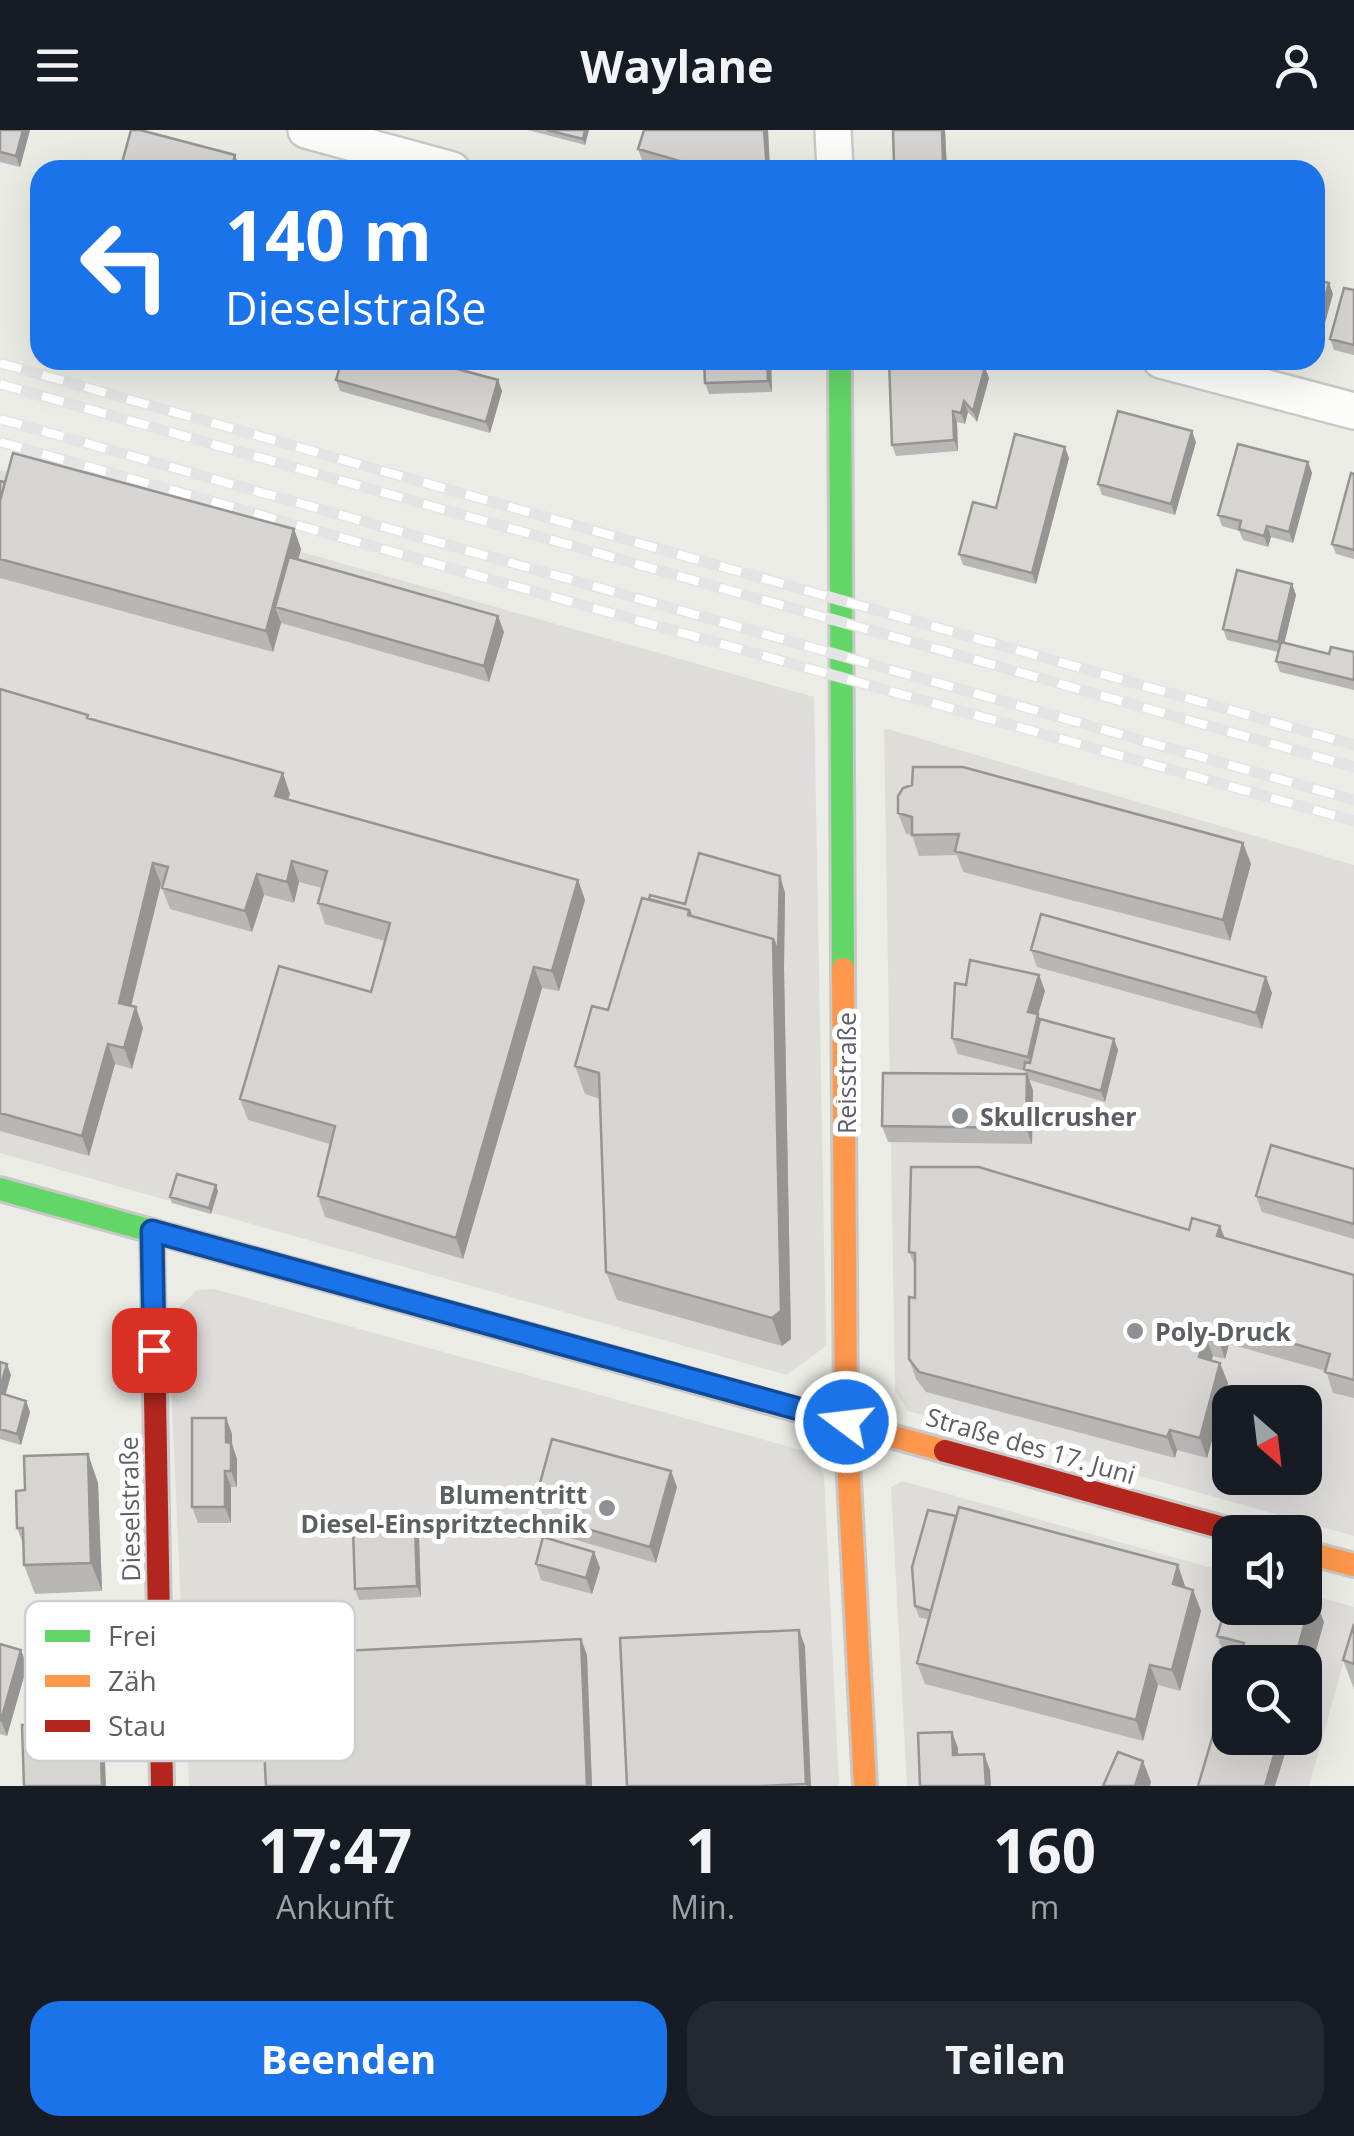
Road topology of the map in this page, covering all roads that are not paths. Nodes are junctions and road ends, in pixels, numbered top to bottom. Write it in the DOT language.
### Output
graph roads {
  1 [pos="306,130"];
  2 [pos="833,130"];
  3 [pos="416,160"];
  4 [pos="834,160"];
  5 [pos="840,370"];
  6 [pos="1198,370"];
  7 [pos="1354,411"];
  8 [pos="0,1188"];
  9 [pos="152,1231"];
  10 [pos="846,1422"];
  11 [pos="1212,1525"];
  12 [pos="1322,1557"];
  13 [pos="1354,1566"];
  14 [pos="159,1601"];
  15 [pos="162,1761"];
  16 [pos="162,1786"];
  17 [pos="865,1786"];
  1 -- 3 [label="street"];
  2 -- 4 [label="street"];
  5 -- 10 [label="street, Reisstraße"];
  6 -- 7 [label="street"];
  8 -- 9 [label="street, Straße des 17. Juni"];
  9 -- 10 [label="street, Straße des 17. Juni"];
  9 -- 14 [label="street, Dieselstraße"];
  10 -- 11 [label="street, Straße des 17. Juni"];
  10 -- 17 [label="street, Reisstraße"];
  12 -- 13 [label="street"];
  15 -- 16 [label="street, Dieselstraße"];
}
